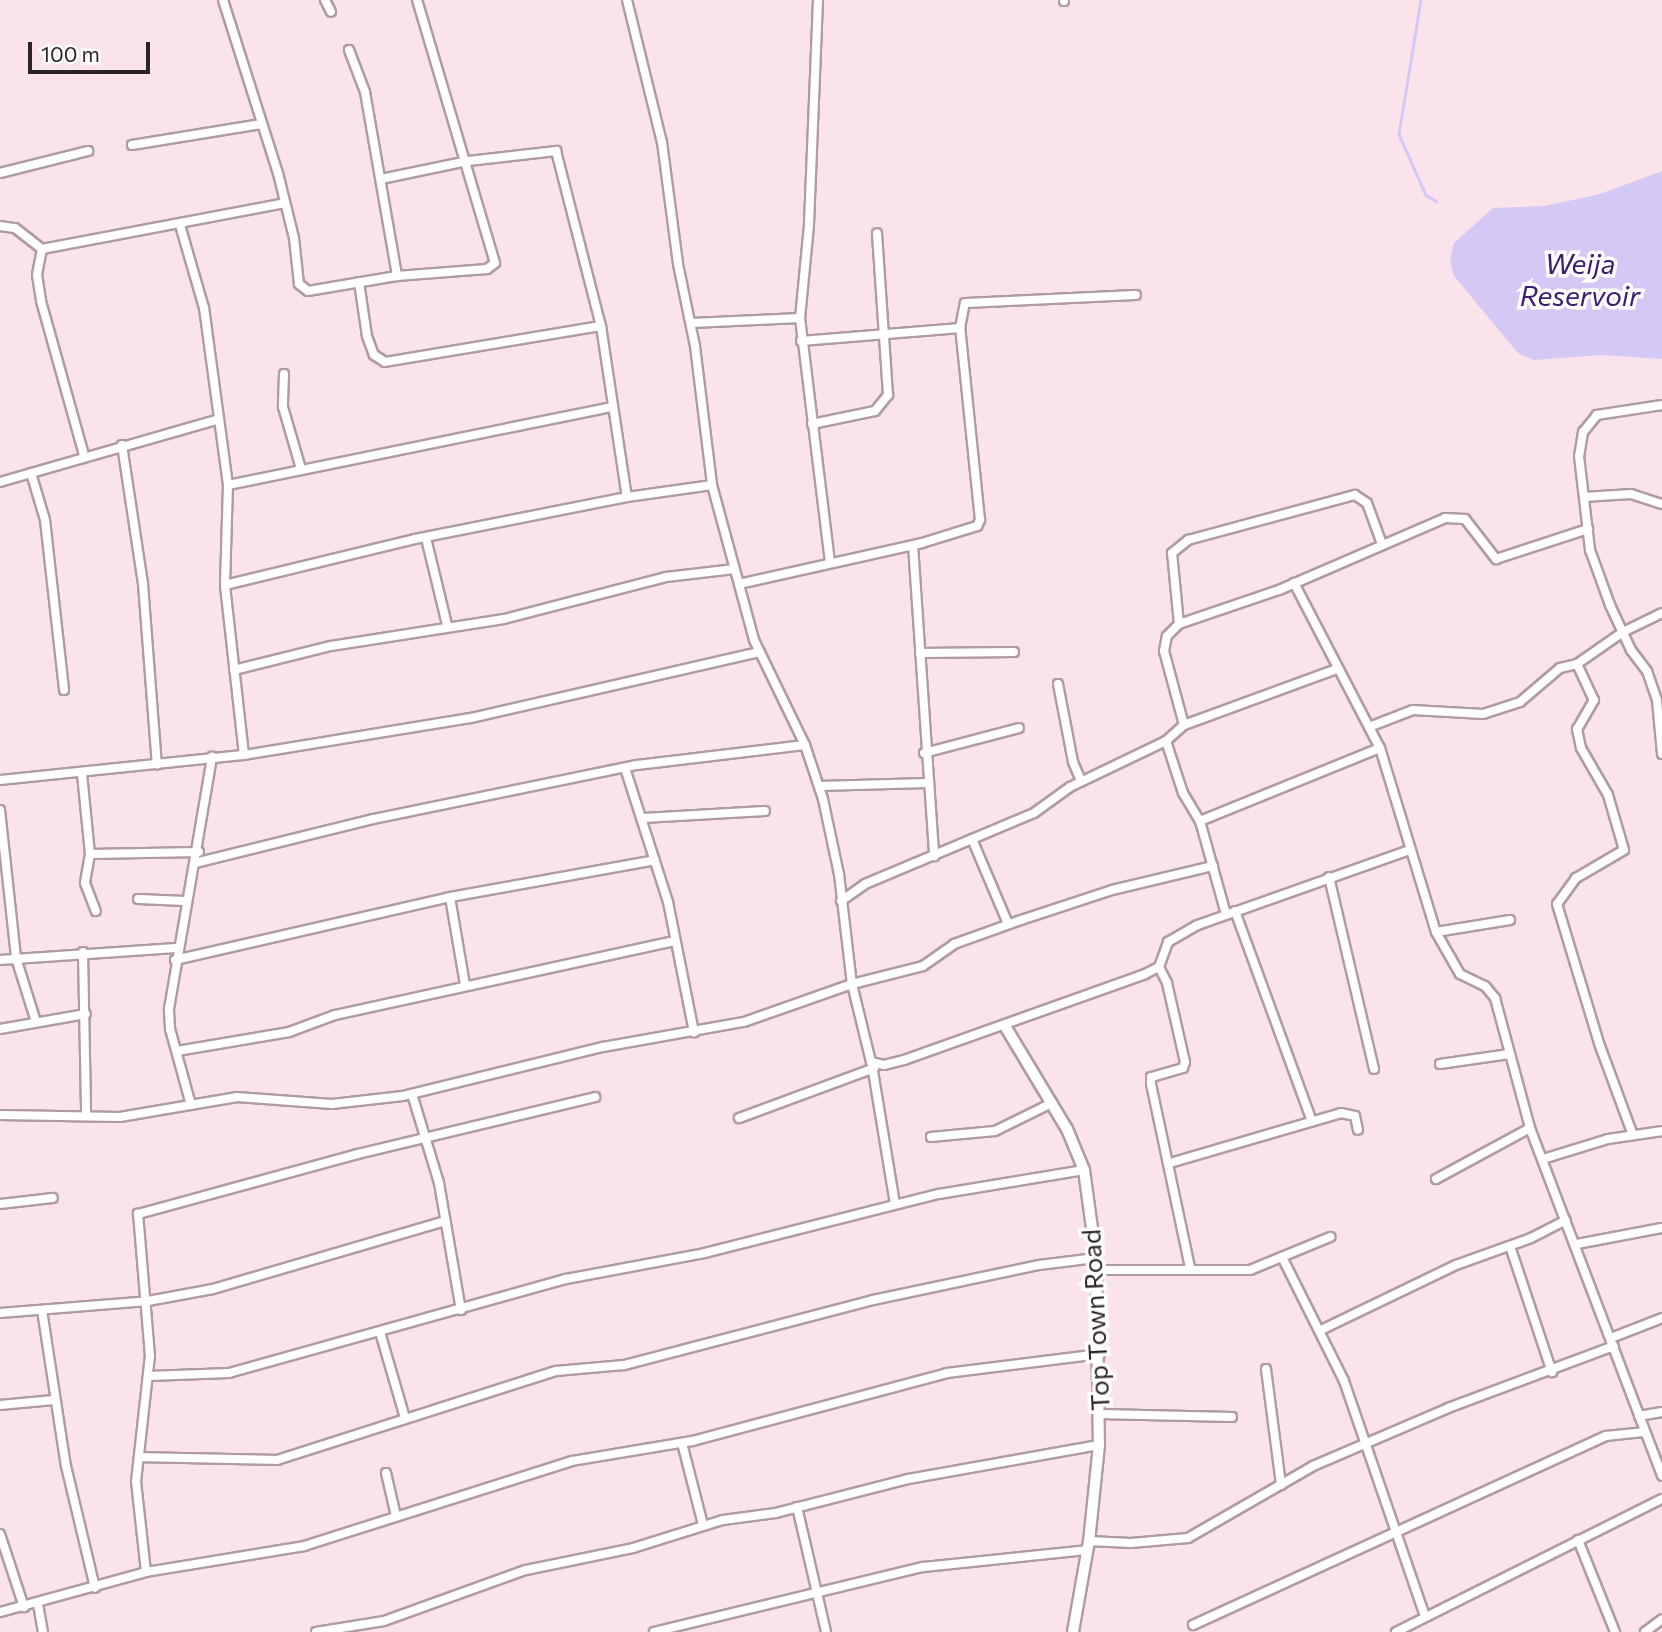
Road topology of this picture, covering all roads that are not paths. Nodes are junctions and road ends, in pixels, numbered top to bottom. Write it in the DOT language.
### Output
graph roads {
  1 [pos="223,0"];
  2 [pos="326,0"];
  3 [pos="417,0"];
  4 [pos="627,0"];
  5 [pos="818,0"];
  6 [pos="331,12"];
  7 [pos="349,50"];
  8 [pos="261,124"];
  9 [pos="132,145"];
  10 [pos="88,151"];
  11 [pos="468,161"];
  12 [pos="0,173"];
  13 [pos="381,179"];
  14 [pos="285,202"];
  15 [pos="180,225"];
  16 [pos="0,226"];
  17 [pos="877,233"];
  18 [pos="42,248"];
  19 [pos="397,276"];
  20 [pos="359,282"];
  21 [pos="1136,295"];
  22 [pos="800,318"];
  23 [pos="692,323"];
  24 [pos="601,326"];
  25 [pos="960,328"];
  26 [pos="886,334"];
  27 [pos="801,341"];
  28 [pos="284,374"];
  29 [pos="1662,405"];
  30 [pos="611,407"];
  31 [pos="219,419"];
  32 [pos="812,424"];
  33 [pos="122,445"];
  34 [pos="84,455"];
  35 [pos="301,469"];
  36 [pos="31,473"];
  37 [pos="0,482"];
  38 [pos="228,485"];
  39 [pos="712,485"];
  40 [pos="627,496"];
  41 [pos="1584,497"];
  42 [pos="1662,503"];
  43 [pos="1588,529"];
  44 [pos="426,538"];
  45 [pos="1382,544"];
  46 [pos="914,545"];
  47 [pos="830,562"];
  48 [pos="735,569"];
  49 [pos="1294,583"];
  50 [pos="739,584"];
  51 [pos="225,585"];
  52 [pos="1662,613"];
  53 [pos="1179,624"];
  54 [pos="447,625"];
  55 [pos="1623,632"];
  56 [pos="759,652"];
  57 [pos="1014,652"];
  58 [pos="920,653"];
  59 [pos="1577,664"];
  60 [pos="1337,669"];
  61 [pos="234,670"];
  62 [pos="1058,684"];
  63 [pos="64,690"];
  64 [pos="1184,725"];
  65 [pos="1369,727"];
  66 [pos="1019,728"];
  67 [pos="1166,741"];
  68 [pos="805,745"];
  69 [pos="1380,748"];
  70 [pos="1662,748"];
  71 [pos="924,753"];
  72 [pos="244,755"];
  73 [pos="212,757"];
  74 [pos="157,764"];
  75 [pos="625,768"];
  76 [pos="82,774"];
  77 [pos="0,780"];
  78 [pos="1082,780"];
  79 [pos="927,783"];
  80 [pos="819,786"];
  81 [pos="0,810"];
  82 [pos="765,811"];
  83 [pos="643,818"];
  84 [pos="1200,821"];
  85 [pos="972,839"];
  86 [pos="1410,850"];
  87 [pos="199,852"];
  88 [pos="90,854"];
  89 [pos="934,856"];
  90 [pos="655,860"];
  91 [pos="3,862"];
  92 [pos="195,863"];
  93 [pos="1213,866"];
  94 [pos="1329,877"];
  95 [pos="450,897"];
  96 [pos="138,899"];
  97 [pos="186,901"];
  98 [pos="841,901"];
  99 [pos="96,911"];
  100 [pos="1235,911"];
  101 [pos="1226,914"];
  102 [pos="1510,920"];
  103 [pos="1008,924"];
  104 [pos="1436,932"];
  105 [pos="675,941"];
  106 [pos="176,948"];
  107 [pos="83,952"];
  108 [pos="16,958"];
  109 [pos="0,960"];
  110 [pos="175,960"];
  111 [pos="1159,967"];
  112 [pos="852,984"];
  113 [pos="465,985"];
  114 [pos="86,1014"];
  115 [pos="36,1022"];
  116 [pos="1005,1026"];
  117 [pos="0,1028"];
  118 [pos="694,1032"];
  119 [pos="177,1051"];
  120 [pos="1509,1054"];
  121 [pos="1440,1064"];
  122 [pos="872,1065"];
  123 [pos="1374,1069"];
  124 [pos="412,1094"];
  125 [pos="595,1097"];
  126 [pos="1052,1103"];
  127 [pos="191,1105"];
  128 [pos="0,1115"];
  129 [pos="86,1115"];
  130 [pos="739,1118"];
  131 [pos="1312,1121"];
  132 [pos="1530,1128"];
  133 [pos="1358,1130"];
  134 [pos="1662,1131"];
  135 [pos="1633,1135"];
  136 [pos="424,1137"];
  137 [pos="931,1138"];
  138 [pos="1543,1159"];
  139 [pos="1170,1163"];
  140 [pos="1084,1170"];
  141 [pos="1436,1180"];
  142 [pos="53,1198"];
  143 [pos="0,1204"];
  144 [pos="895,1204"];
  145 [pos="1566,1220"];
  146 [pos="445,1221"];
  147 [pos="1662,1228"];
  148 [pos="1330,1237"];
  149 [pos="1577,1244"];
  150 [pos="1510,1246"];
  151 [pos="1096,1258"];
  152 [pos="1283,1259"];
  153 [pos="1190,1268"];
  154 [pos="1096,1270"];
  155 [pos="148,1301"];
  156 [pos="42,1310"];
  157 [pos="461,1311"];
  158 [pos="0,1312"];
  159 [pos="1662,1318"];
  160 [pos="1321,1330"];
  161 [pos="380,1332"];
  162 [pos="1612,1342"];
  163 [pos="1100,1354"];
  164 [pos="1266,1369"];
  165 [pos="1552,1371"];
  166 [pos="149,1377"];
  167 [pos="54,1400"];
  168 [pos="0,1405"];
  169 [pos="1662,1412"];
  170 [pos="1100,1414"];
  171 [pos="1639,1416"];
  172 [pos="1232,1417"];
  173 [pos="405,1418"];
  174 [pos="1643,1432"];
  175 [pos="682,1443"];
  176 [pos="1099,1445"];
  177 [pos="1365,1446"];
  178 [pos="139,1457"];
  179 [pos="386,1473"];
  180 [pos="1662,1476"];
  181 [pos="1282,1485"];
  182 [pos="1662,1499"];
  183 [pos="797,1507"];
  184 [pos="396,1516"];
  185 [pos="703,1525"];
  186 [pos="1395,1532"];
  187 [pos="0,1534"];
  188 [pos="1578,1540"];
  189 [pos="1088,1546"];
  190 [pos="146,1572"];
  191 [pos="95,1588"];
  192 [pos="817,1591"];
  193 [pos="38,1604"];
  194 [pos="24,1607"];
  195 [pos="0,1612"];
  196 [pos="1426,1616"];
  197 [pos="1662,1619"];
  198 [pos="1193,1625"];
  199 [pos="43,1632"];
  200 [pos="316,1632"];
  201 [pos="654,1632"];
  202 [pos="826,1632"];
  203 [pos="1073,1632"];
  204 [pos="1396,1632"];
  205 [pos="1615,1632"];
  206 [pos="1645,1632"];
  1 -- 8 [label="street"];
  2 -- 6 [label="street"];
  3 -- 11 [label="street"];
  4 -- 23 [label="street"];
  5 -- 22 [label="street"];
  7 -- 13 [label="street"];
  8 -- 9 [label="street"];
  8 -- 14 [label="street"];
  10 -- 12 [label="street"];
  11 -- 13 [label="street"];
  11 -- 19 [label="street"];
  11 -- 24 [label="street"];
  13 -- 19 [label="street"];
  14 -- 15 [label="street"];
  14 -- 20 [label="street"];
  15 -- 18 [label="street"];
  15 -- 31 [label="street"];
  16 -- 18 [label="street"];
  17 -- 26 [label="street"];
  18 -- 34 [label="street"];
  19 -- 20 [label="street"];
  20 -- 24 [label="street"];
  21 -- 25 [label="street"];
  22 -- 23 [label="street"];
  22 -- 27 [label="street"];
  23 -- 39 [label="street"];
  24 -- 30 [label="street"];
  25 -- 26 [label="street"];
  25 -- 46 [label="street"];
  26 -- 27 [label="street"];
  26 -- 32 [label="street"];
  27 -- 32 [label="street"];
  28 -- 35 [label="street"];
  29 -- 41 [label="street"];
  30 -- 35 [label="street"];
  30 -- 40 [label="street"];
  31 -- 33 [label="street"];
  31 -- 38 [label="street"];
  32 -- 47 [label="street"];
  33 -- 34 [label="street"];
  33 -- 74 [label="street"];
  34 -- 36 [label="street"];
  35 -- 38 [label="street"];
  36 -- 37 [label="street"];
  36 -- 63 [label="street"];
  38 -- 51 [label="street"];
  39 -- 40 [label="street"];
  39 -- 48 [label="street"];
  40 -- 44 [label="street"];
  41 -- 42 [label="street"];
  41 -- 43 [label="street"];
  43 -- 45 [label="street"];
  43 -- 55 [label="street"];
  44 -- 51 [label="street"];
  44 -- 54 [label="street"];
  45 -- 49 [label="street"];
  45 -- 53 [label="street"];
  46 -- 47 [label="street"];
  46 -- 58 [label="street"];
  47 -- 50 [label="street"];
  48 -- 50 [label="street"];
  48 -- 54 [label="street"];
  49 -- 53 [label="street"];
  49 -- 60 [label="street"];
  50 -- 56 [label="street"];
  51 -- 61 [label="street"];
  52 -- 55 [label="street"];
  53 -- 64 [label="street"];
  54 -- 61 [label="street"];
  55 -- 59 [label="street"];
  55 -- 70 [label="street"];
  56 -- 68 [label="street"];
  56 -- 72 [label="street"];
  57 -- 58 [label="street"];
  58 -- 71 [label="street"];
  59 -- 65 [label="street"];
  59 -- 135 [label="street"];
  60 -- 64 [label="street"];
  60 -- 65 [label="street"];
  61 -- 72 [label="street"];
  62 -- 78 [label="street"];
  64 -- 67 [label="street"];
  65 -- 69 [label="street"];
  66 -- 71 [label="street"];
  67 -- 78 [label="street"];
  67 -- 84 [label="street"];
  68 -- 75 [label="street"];
  68 -- 80 [label="street"];
  69 -- 84 [label="street"];
  69 -- 86 [label="street"];
  71 -- 79 [label="street"];
  72 -- 73 [label="street"];
  73 -- 74 [label="street"];
  73 -- 87 [label="street"];
  74 -- 76 [label="street"];
  75 -- 83 [label="street"];
  75 -- 92 [label="street"];
  76 -- 77 [label="street"];
  76 -- 88 [label="street"];
  78 -- 85 [label="street"];
  79 -- 80 [label="street"];
  79 -- 89 [label="street"];
  80 -- 98 [label="street"];
  81 -- 91 [label="street"];
  82 -- 83 [label="street"];
  83 -- 90 [label="street"];
  84 -- 93 [label="street"];
  85 -- 89 [label="street"];
  85 -- 103 [label="street"];
  86 -- 94 [label="street"];
  86 -- 104 [label="street"];
  87 -- 88 [label="street"];
  87 -- 92 [label="street"];
  88 -- 99 [label="street"];
  89 -- 98 [label="street"];
  90 -- 95 [label="street"];
  90 -- 105 [label="street"];
  91 -- 108 [label="street"];
  92 -- 97 [label="street"];
  93 -- 101 [label="street"];
  93 -- 103 [label="street"];
  94 -- 100 [label="street"];
  94 -- 123 [label="street"];
  95 -- 110 [label="street"];
  95 -- 113 [label="street"];
  96 -- 97 [label="street"];
  97 -- 106 [label="street"];
  98 -- 112 [label="street"];
  100 -- 101 [label="street"];
  100 -- 131 [label="street"];
  101 -- 111 [label="street"];
  102 -- 104 [label="street"];
  103 -- 112 [label="street"];
  104 -- 120 [label="street"];
  105 -- 113 [label="street"];
  105 -- 118 [label="street"];
  106 -- 107 [label="street"];
  106 -- 110 [label="street"];
  107 -- 108 [label="street"];
  107 -- 114 [label="street"];
  108 -- 109 [label="street"];
  108 -- 115 [label="street"];
  110 -- 119 [label="street"];
  111 -- 116 [label="street"];
  111 -- 139 [label="street"];
  112 -- 118 [label="street"];
  112 -- 122 [label="street"];
  113 -- 119 [label="street"];
  114 -- 115 [label="street"];
  114 -- 129 [label="street"];
  115 -- 117 [label="street"];
  116 -- 122 [label="street"];
  116 -- 126 [label="street, Top Town Road"];
  118 -- 124 [label="street"];
  119 -- 127 [label="street"];
  120 -- 121 [label="street"];
  120 -- 132 [label="street"];
  122 -- 130 [label="street"];
  122 -- 144 [label="street"];
  124 -- 127 [label="street"];
  124 -- 136 [label="street"];
  125 -- 136 [label="street"];
  126 -- 137 [label="street"];
  126 -- 140 [label="street, Top Town Road"];
  127 -- 129 [label="street"];
  128 -- 129 [label="street"];
  131 -- 133 [label="street"];
  131 -- 139 [label="street"];
  132 -- 138 [label="street"];
  132 -- 141 [label="street"];
  134 -- 135 [label="street"];
  135 -- 138 [label="street"];
  136 -- 146 [label="street"];
  136 -- 155 [label="street"];
  138 -- 145 [label="street"];
  139 -- 153 [label="street"];
  140 -- 144 [label="street"];
  140 -- 151 [label="street, Top Town Road"];
  142 -- 143 [label="street"];
  144 -- 157 [label="street"];
  145 -- 149 [label="street"];
  145 -- 150 [label="street"];
  146 -- 155 [label="street"];
  146 -- 157 [label="street"];
  147 -- 149 [label="street"];
  148 -- 152 [label="street"];
  149 -- 162 [label="street"];
  150 -- 160 [label="street"];
  150 -- 165 [label="street"];
  151 -- 154 [label="street, Top Town Road"];
  151 -- 173 [label="street"];
  152 -- 153 [label="street"];
  152 -- 160 [label="street"];
  153 -- 154 [label="street"];
  154 -- 163 [label="street, Top Town Road"];
  155 -- 156 [label="street"];
  155 -- 166 [label="street"];
  156 -- 158 [label="street"];
  156 -- 167 [label="street"];
  157 -- 161 [label="street"];
  159 -- 162 [label="street"];
  160 -- 177 [label="street"];
  161 -- 166 [label="street"];
  161 -- 173 [label="street"];
  162 -- 165 [label="street"];
  162 -- 171 [label="street"];
  163 -- 170 [label="street, Top Town Road"];
  163 -- 175 [label="street"];
  164 -- 181 [label="street"];
  165 -- 177 [label="street"];
  166 -- 178 [label="street"];
  167 -- 168 [label="street"];
  167 -- 191 [label="street"];
  169 -- 171 [label="street"];
  170 -- 172 [label="street"];
  170 -- 176 [label="street, Top Town Road"];
  171 -- 174 [label="street"];
  173 -- 178 [label="street"];
  174 -- 180 [label="street"];
  174 -- 186 [label="street"];
  175 -- 184 [label="street"];
  175 -- 185 [label="street"];
  176 -- 183 [label="street"];
  176 -- 189 [label="street, Top Town Road"];
  177 -- 181 [label="street"];
  177 -- 186 [label="street"];
  178 -- 190 [label="street"];
  179 -- 184 [label="street"];
  181 -- 189 [label="street"];
  182 -- 188 [label="street"];
  183 -- 185 [label="street"];
  183 -- 192 [label="street"];
  184 -- 190 [label="street"];
  185 -- 200 [label="street"];
  186 -- 196 [label="street"];
  186 -- 198 [label="street"];
  187 -- 194 [label="street"];
  188 -- 196 [label="street"];
  188 -- 205 [label="street"];
  189 -- 192 [label="street"];
  189 -- 203 [label="street, Top Town Road"];
  190 -- 191 [label="street"];
  191 -- 193 [label="street"];
  192 -- 201 [label="street"];
  192 -- 202 [label="street"];
  193 -- 194 [label="street"];
  193 -- 199 [label="street"];
  194 -- 195 [label="street"];
  196 -- 204 [label="street"];
  197 -- 206 [label="street"];
}
